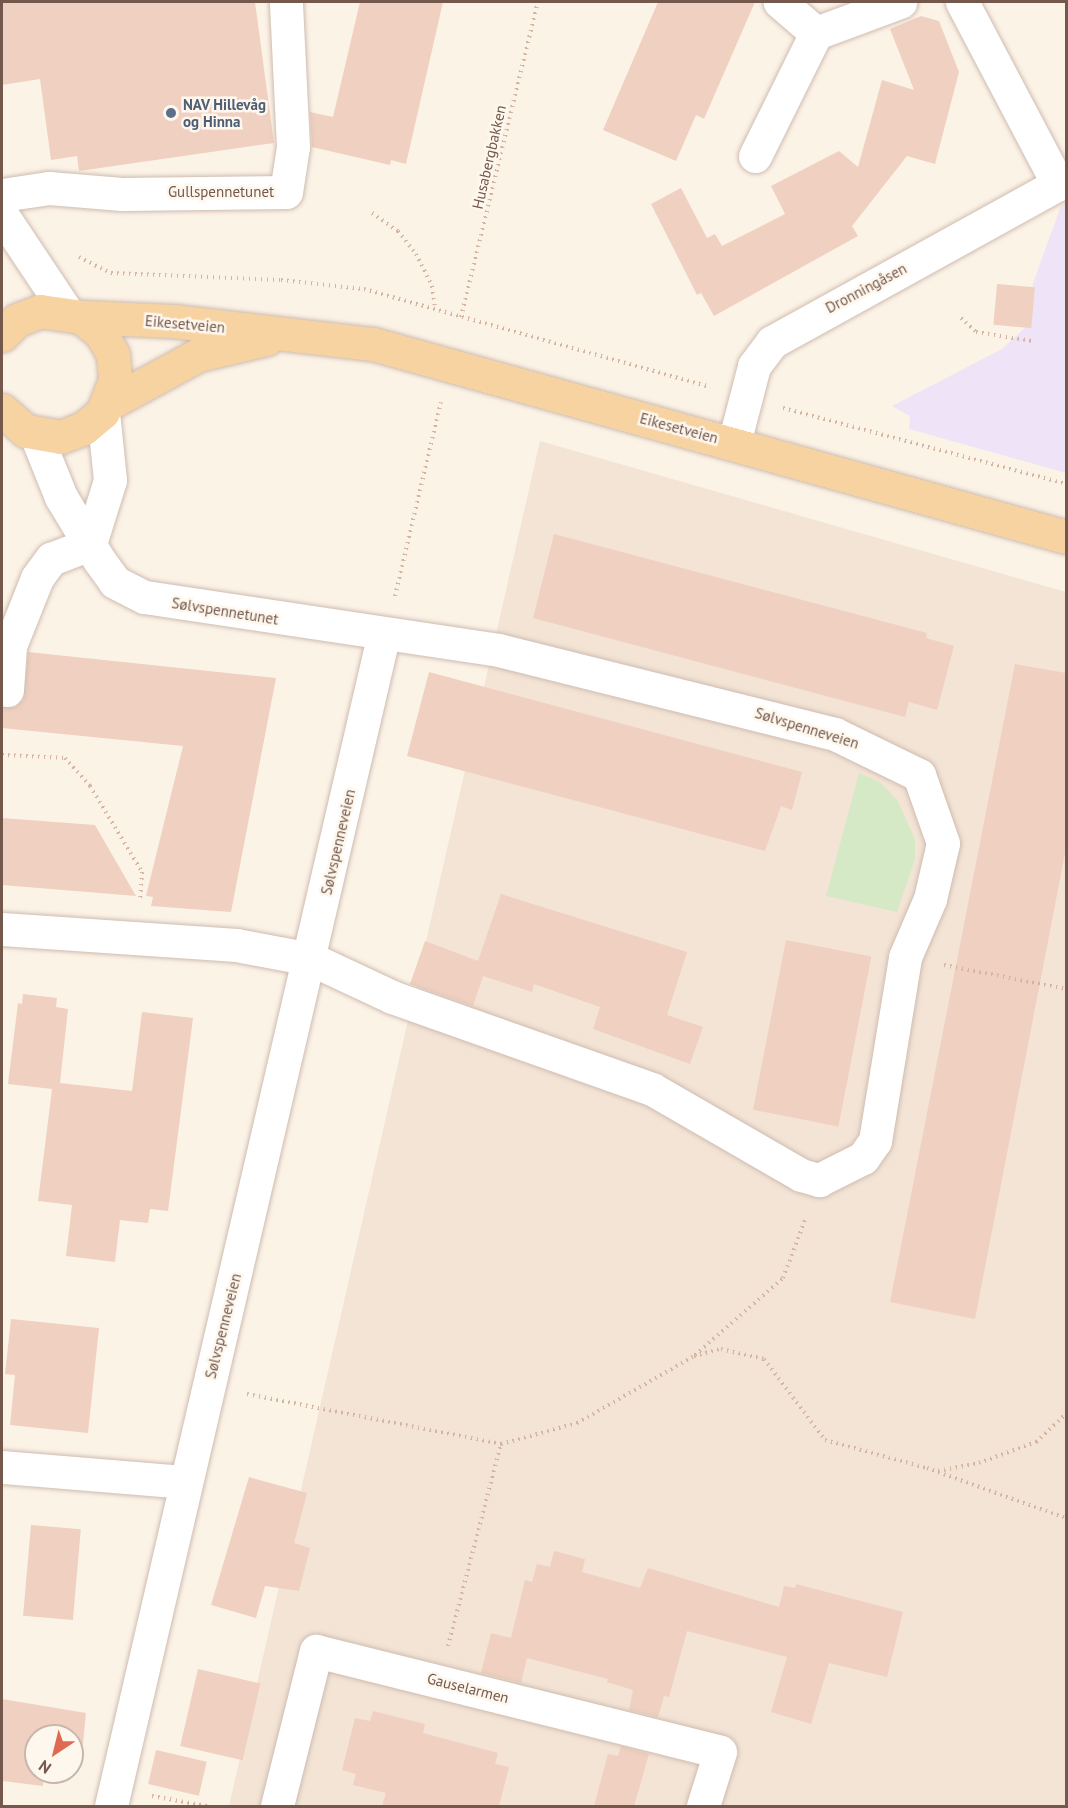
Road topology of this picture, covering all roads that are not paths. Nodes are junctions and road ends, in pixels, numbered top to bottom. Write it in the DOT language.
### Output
graph roads {
  1 [pos="286,2"];
  2 [pos="780,2"];
  3 [pos="900,2"];
  4 [pos="962,2"];
  5 [pos="816,33"];
  6 [pos="755,156"];
  7 [pos="1062,182"];
  8 [pos="2,195"];
  9 [pos="2,215"];
  10 [pos="74,314"];
  11 [pos="288,334"];
  12 [pos="2,335"];
  13 [pos="106,408"];
  14 [pos="2,410"];
  15 [pos="21,432"];
  16 [pos="734,442"];
  17 [pos="1066,537"];
  18 [pos="90,544"];
  19 [pos="384,633"];
  20 [pos="7,690"];
  21 [pos="2,929"];
  22 [pos="311,959"];
  23 [pos="2,1467"];
  24 [pos="185,1482"];
  25 [pos="112,1797"];
  26 [pos="277,1806"];
  27 [pos="703,1806"];
  1 -- 8 [label="street, Gullspennetunet"];
  2 -- 5 [label="street"];
  3 -- 5 [label="street"];
  4 -- 7 [label="street, Dronningåsen"];
  5 -- 6 [label="street"];
  7 -- 16 [label="street, Dronningåsen"];
  9 -- 10 [label="street"];
  10 -- 11 [label="main road, Eikesetveien"];
  10 -- 12 [label="main road, Eikesetveien"];
  10 -- 13 [label="main road"];
  11 -- 13 [label="main road, Eikesetveien"];
  11 -- 16 [label="main road, Eikesetveien"];
  13 -- 15 [label="main road, Eikesetveien"];
  13 -- 18 [label="street"];
  14 -- 15 [label="main road"];
  15 -- 18 [label="street, Sølvspennetunet"];
  16 -- 17 [label="main road, Eikesetveien"];
  18 -- 19 [label="street, Sølvspennetunet"];
  18 -- 20 [label="street"];
  19 -- 22 [label="street, Sølvspenneveien"];
  19 -- 22 [label="street, Sølvspenneveien"];
  21 -- 22 [label="street"];
  22 -- 24 [label="street, Sølvspenneveien"];
  23 -- 24 [label="street"];
  24 -- 25 [label="street, Sølvspenneveien"];
  26 -- 27 [label="street, Gauselarmen"];
}
